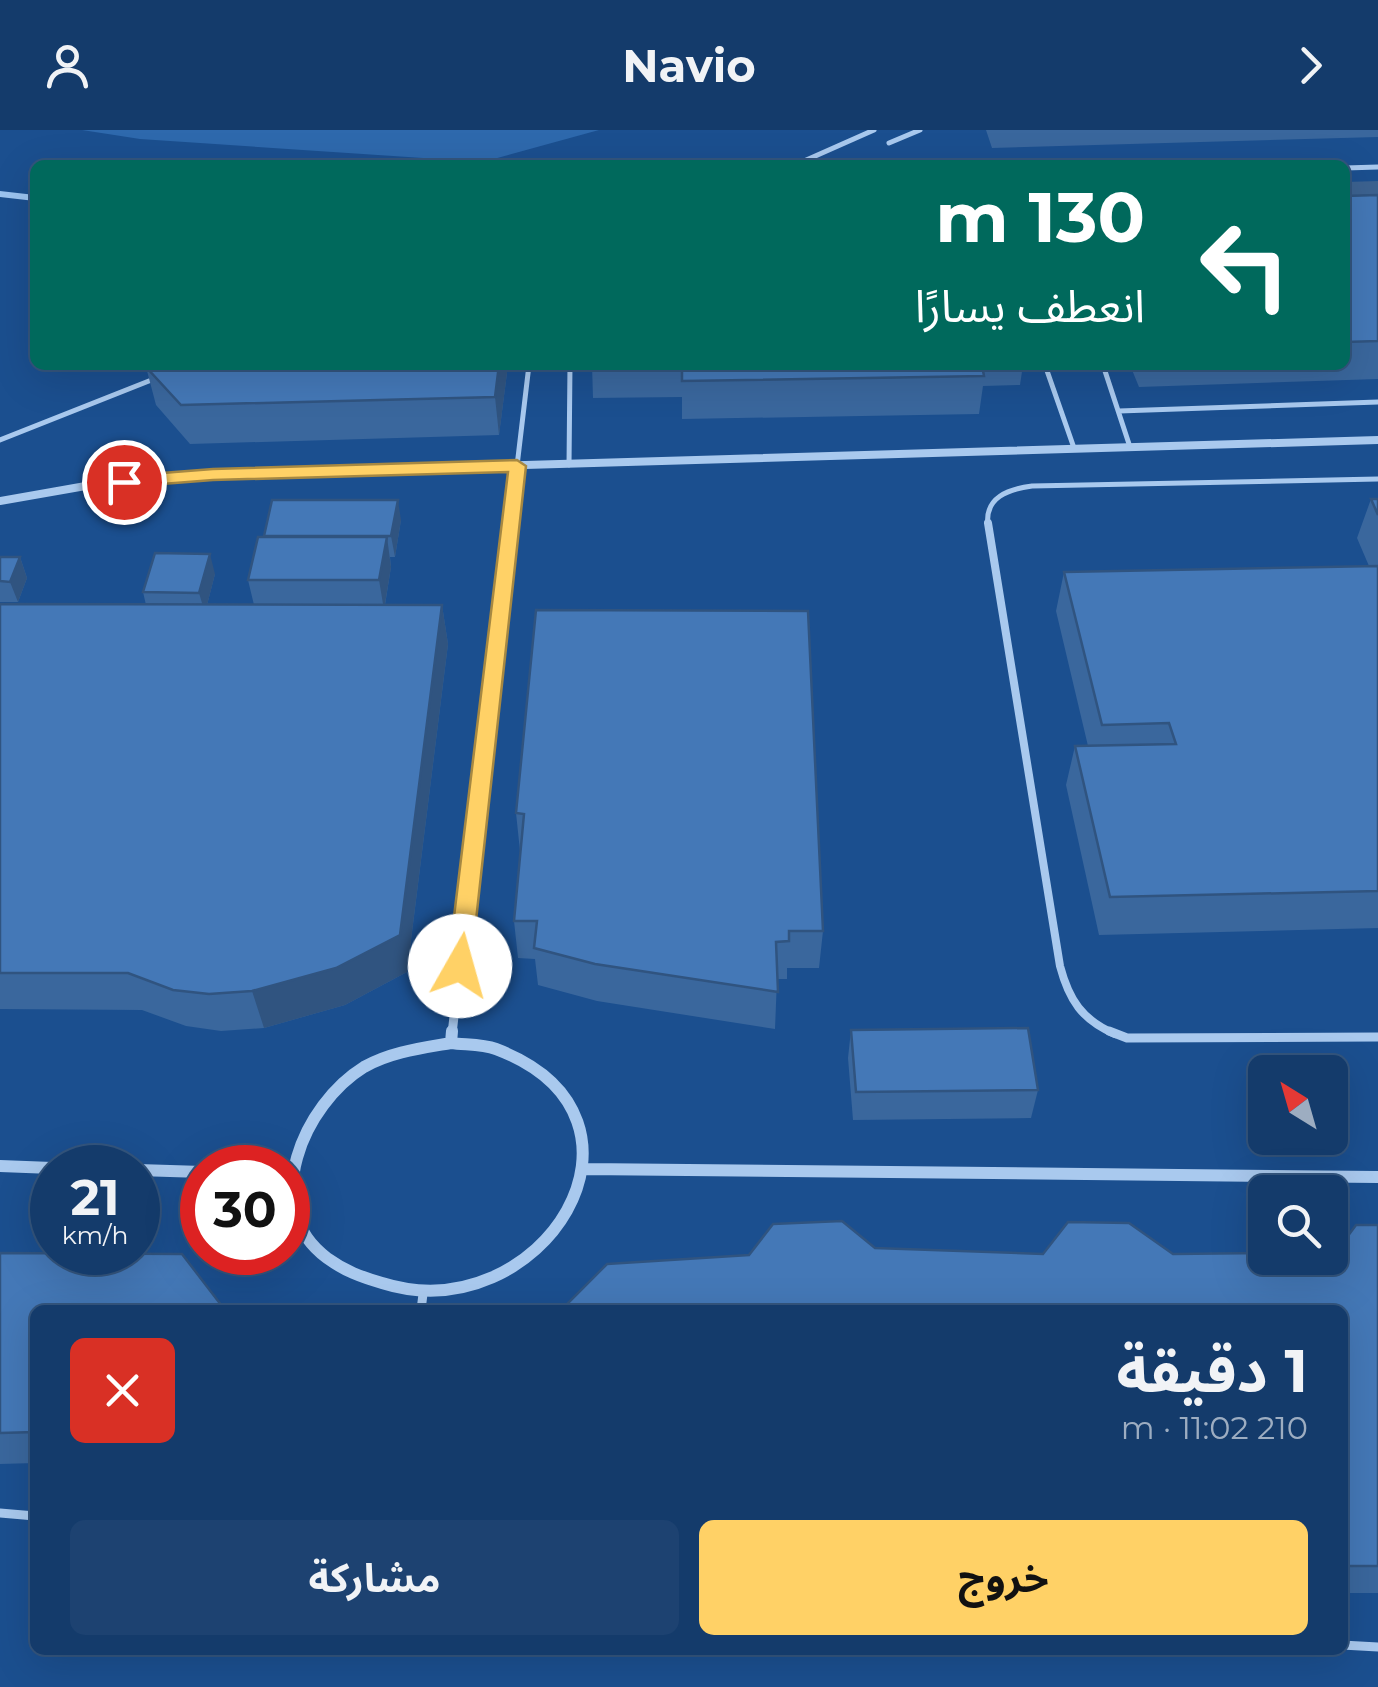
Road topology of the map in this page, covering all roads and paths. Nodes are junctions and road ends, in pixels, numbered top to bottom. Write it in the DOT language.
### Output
graph roads {
  1 [pos="874,130"];
  2 [pos="920,130"];
  3 [pos="889,144"];
  4 [pos="806,160"];
  5 [pos="1378,167"];
  6 [pos="1350,168"];
  7 [pos="528,370"];
  8 [pos="570,370"];
  9 [pos="1047,370"];
  10 [pos="1105,370"];
  11 [pos="164,375"];
  12 [pos="1378,402"];
  13 [pos="1119,411"];
  14 [pos="0,440"];
  15 [pos="1378,440"];
  16 [pos="1130,447"];
  17 [pos="1074,448"];
  18 [pos="568,464"];
  19 [pos="517,466"];
  20 [pos="1378,480"];
  21 [pos="0,501"];
  22 [pos="1378,1037"];
  23 [pos="451,1043"];
  24 [pos="298,1145"];
  25 [pos="0,1166"];
  26 [pos="30,1167"];
  27 [pos="585,1169"];
  28 [pos="1378,1177"];
  29 [pos="310,1240"];
  30 [pos="423,1294"];
  31 [pos="422,1305"];
  32 [pos="0,1514"];
  33 [pos="30,1516"];
  34 [pos="1348,1646"];
  35 [pos="1378,1648"];
  1 -- 4 [label="lane"];
  2 -- 3 [label="lane"];
  5 -- 6 [label="lane"];
  7 -- 19 [label="lane"];
  8 -- 18 [label="lane"];
  9 -- 17 [label="lane"];
  10 -- 13 [label="lane"];
  11 -- 14 [label="lane"];
  12 -- 13 [label="lane"];
  13 -- 16 [label="lane"];
  15 -- 16 [label="street"];
  16 -- 17 [label="street"];
  17 -- 18 [label="street"];
  18 -- 19 [label="street"];
  19 -- 21 [label="street"];
  19 -- 23 [label="street"];
  20 -- 22 [label="lane"];
  23 -- 24 [label="street"];
  23 -- 27 [label="street"];
  25 -- 26 [label="street"];
  27 -- 28 [label="street"];
  27 -- 30 [label="street"];
  29 -- 30 [label="street"];
  30 -- 31 [label="lane"];
  32 -- 33 [label="lane"];
  34 -- 35 [label="lane"];
}
